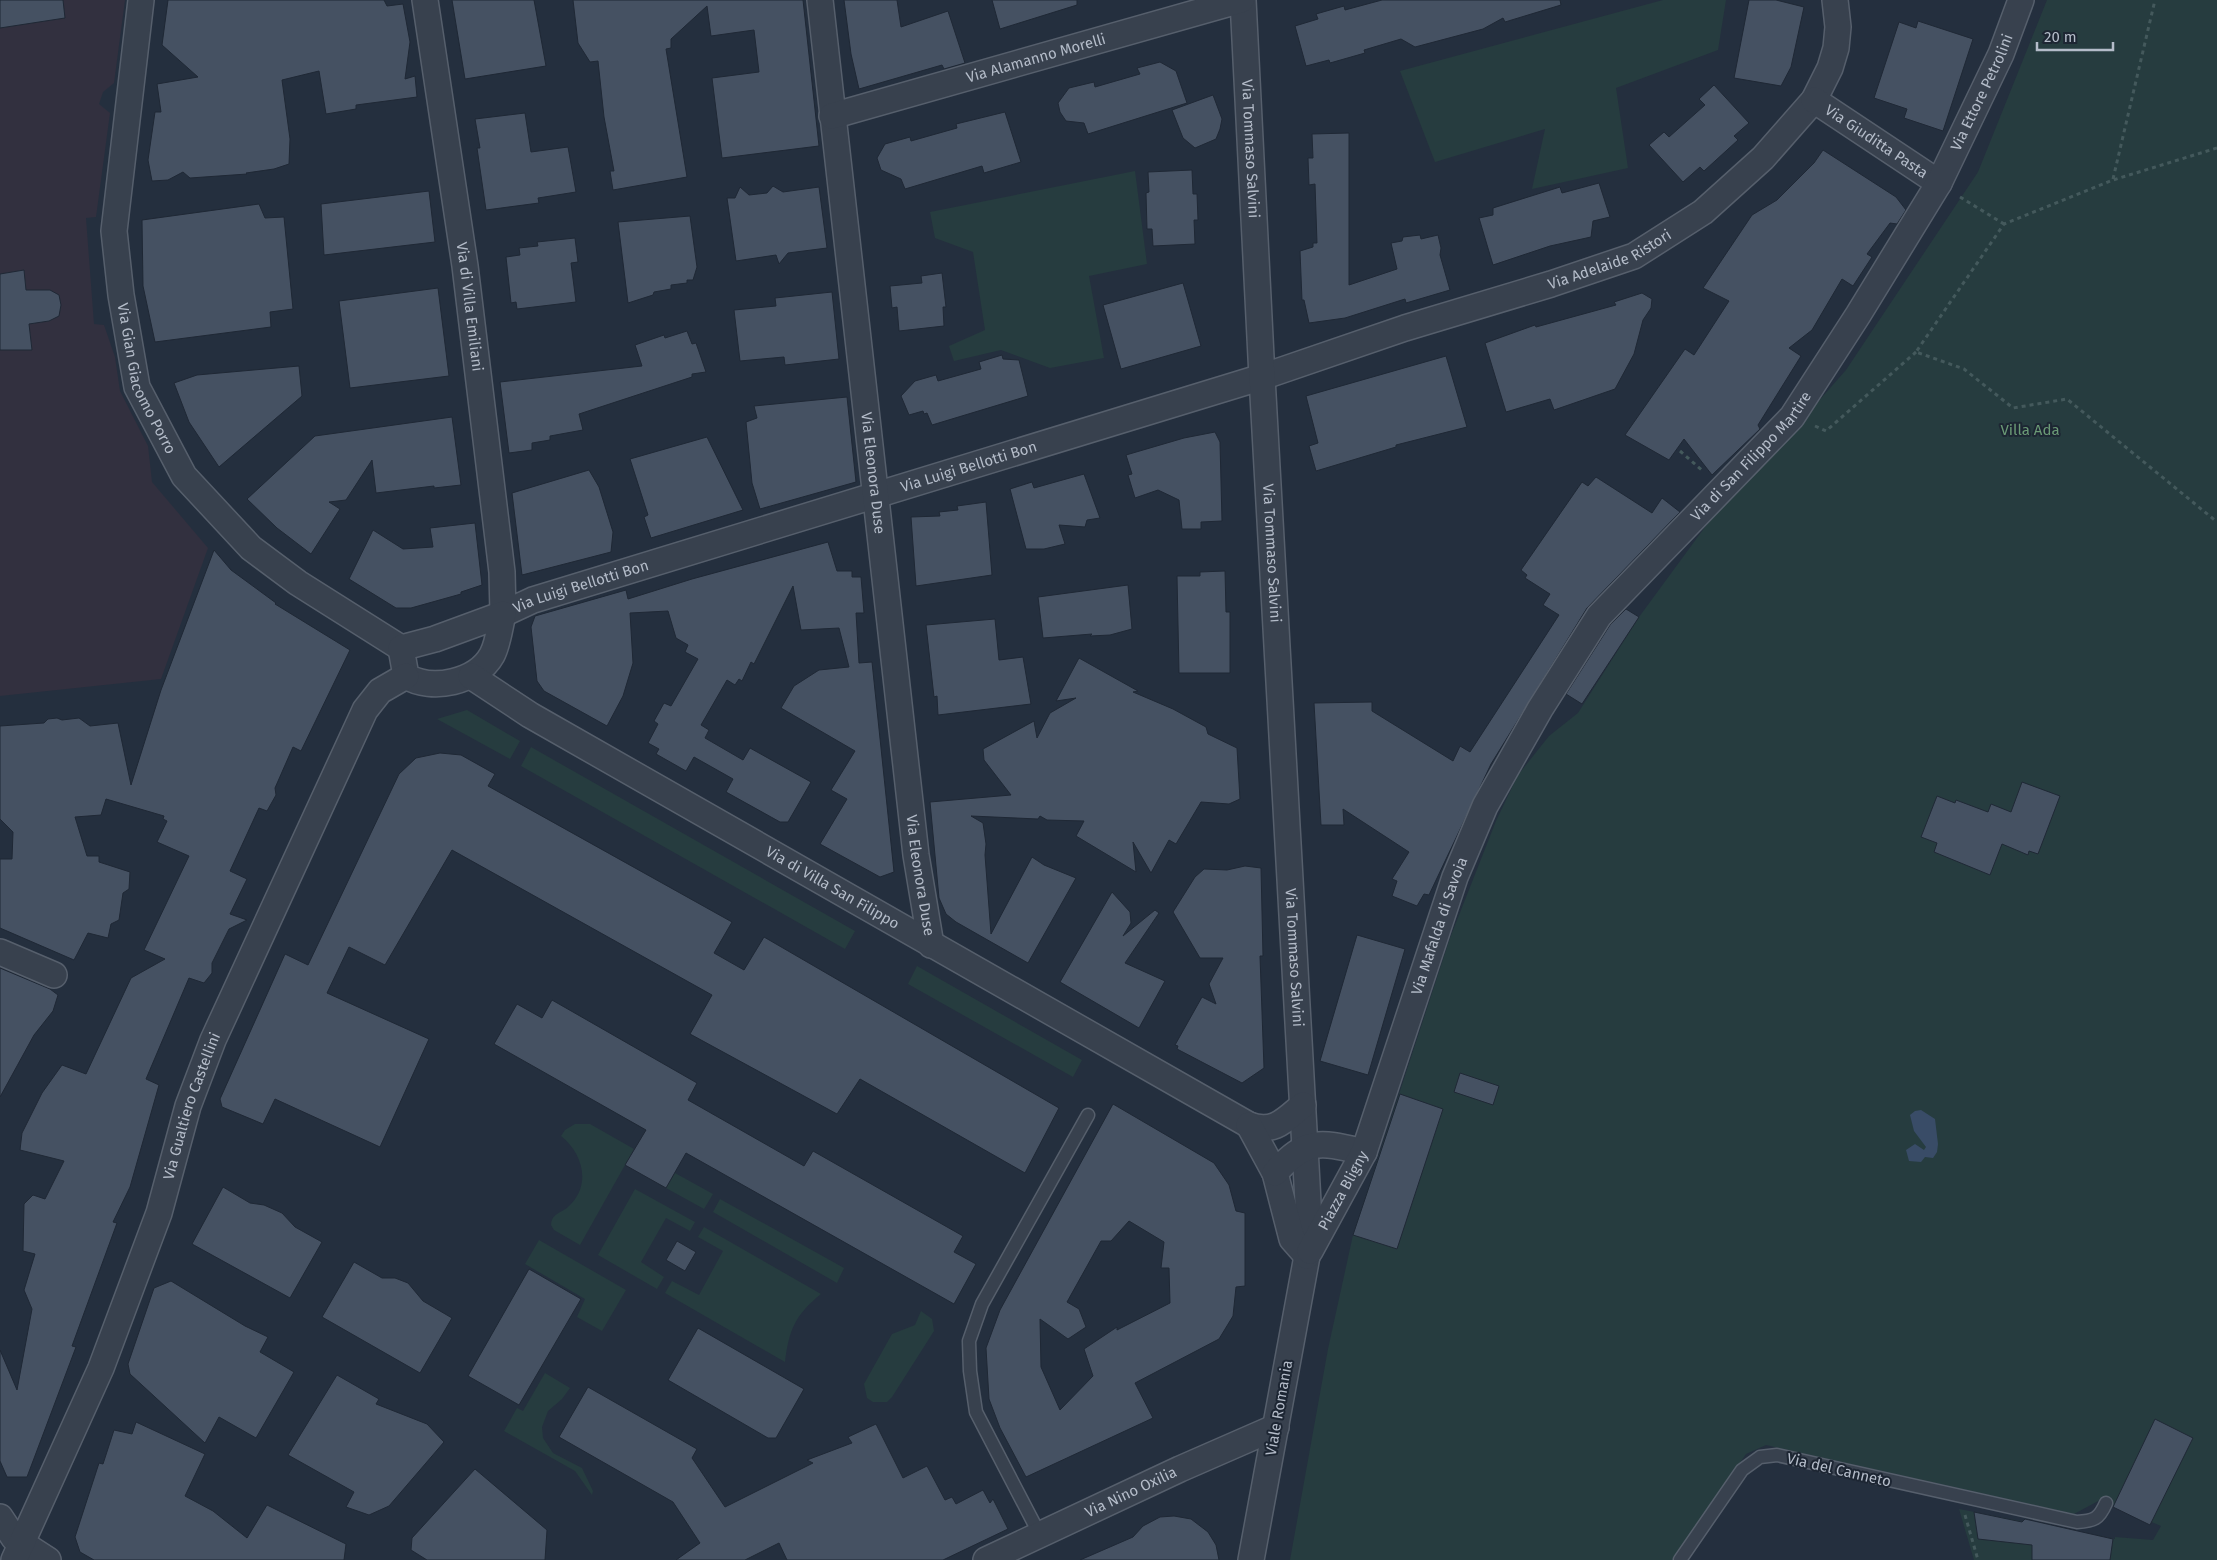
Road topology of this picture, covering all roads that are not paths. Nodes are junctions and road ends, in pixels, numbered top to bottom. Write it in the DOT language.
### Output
graph roads {
  1 [pos="141,0"];
  2 [pos="426,0"];
  3 [pos="820,0"];
  4 [pos="1242,0"];
  5 [pos="1835,0"];
  6 [pos="2022,0"];
  7 [pos="1814,100"];
  8 [pos="832,116"];
  9 [pos="1939,183"];
  10 [pos="1262,377"];
  11 [pos="874,496"];
  12 [pos="503,614"];
  13 [pos="401,648"];
  14 [pos="406,676"];
  15 [pos="471,676"];
  16 [pos="1540,709"];
  17 [pos="931,945"];
  18 [pos="0,952"];
  19 [pos="54,975"];
  20 [pos="1302,1105"];
  21 [pos="1088,1115"];
  22 [pos="1249,1124"];
  23 [pos="1306,1146"];
  24 [pos="1364,1152"];
  25 [pos="1275,1173"];
  26 [pos="1307,1256"];
  27 [pos="1276,1427"];
  28 [pos="2106,1503"];
  29 [pos="0,1517"];
  30 [pos="1040,1535"];
  31 [pos="18,1552"];
  32 [pos="48,1560"];
  33 [pos="986,1560"];
  34 [pos="1251,1560"];
  35 [pos="1680,1560"];
  1 -- 13 [label="street, Via Gian Giacomo Porro"];
  2 -- 12 [label="street, Via di Villa Emiliani"];
  3 -- 8 [label="street, Via Eleonora Duse"];
  4 -- 8 [label="street, Via Alamanno Morelli"];
  4 -- 10 [label="street, Via Tommaso Salvini"];
  5 -- 7 [label="street, Via Adelaide Ristori"];
  6 -- 9 [label="street, Via Ettore Petrolini"];
  7 -- 9 [label="street, Via Giuditta Pasta"];
  7 -- 10 [label="street, Via Adelaide Ristori"];
  8 -- 11 [label="street, Via Eleonora Duse"];
  9 -- 16 [label="street, Via di San Filippo Martire"];
  10 -- 11 [label="street, Via Luigi Bellotti Bon"];
  10 -- 20 [label="street, Via Tommaso Salvini"];
  11 -- 12 [label="street, Via Luigi Bellotti Bon"];
  11 -- 17 [label="street, Via Eleonora Duse"];
  12 -- 13 [label="street, Via Luigi Bellotti Bon"];
  12 -- 15 [label="street, Via di Villa Emiliani"];
  13 -- 14 [label="street"];
  14 -- 15 [label="street"];
  14 -- 31 [label="street, Via Gualtiero Castellini"];
  15 -- 17 [label="street, Via di Villa San Filippo"];
  16 -- 24 [label="street, Via Mafalda di Savoia"];
  17 -- 22 [label="street, Via di Villa San Filippo"];
  18 -- 19 [label="street"];
  20 -- 22 [label="street"];
  20 -- 23 [label="street, Piazza Bligny"];
  21 -- 30 [label="lane"];
  22 -- 25 [label="street, Piazza Bligny"];
  23 -- 24 [label="street, Piazza Bligny"];
  23 -- 25 [label="street"];
  23 -- 26 [label="street, Piazza Bligny"];
  24 -- 26 [label="street, Piazza Bligny"];
  25 -- 26 [label="street, Piazza Bligny"];
  26 -- 27 [label="street, Viale Romania"];
  27 -- 30 [label="street, Via Nino Oxilia"];
  27 -- 34 [label="street, Viale Romania"];
  28 -- 35 [label="lane, Via del Canneto"];
  29 -- 31 [label="street"];
  30 -- 33 [label="street, Via Nino Oxilia"];
  31 -- 32 [label="street"];
}
